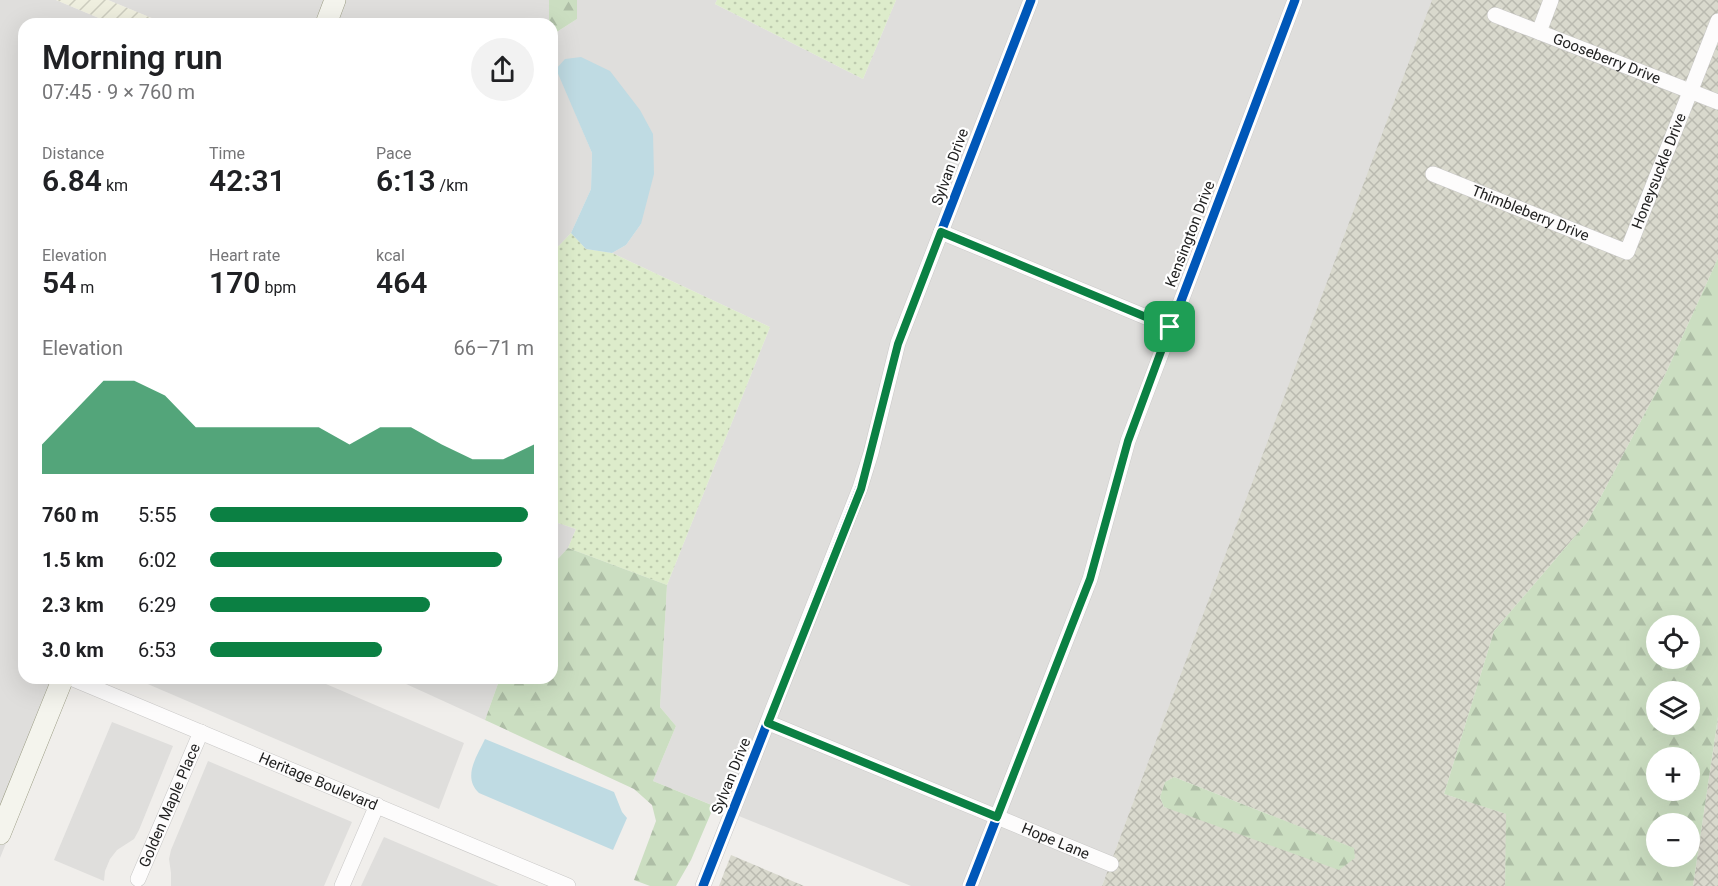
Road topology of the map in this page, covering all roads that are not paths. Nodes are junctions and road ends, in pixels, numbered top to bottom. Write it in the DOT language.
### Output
graph roads {
  1 [pos="335,0"];
  2 [pos="1031,0"];
  3 [pos="1295,0"];
  4 [pos="1551,0"];
  5 [pos="1495,15"];
  6 [pos="328,18"];
  7 [pos="1718,21"];
  8 [pos="1539,32"];
  9 [pos="1691,92"];
  10 [pos="1718,102"];
  11 [pos="1433,174"];
  12 [pos="941,232"];
  13 [pos="1627,252"];
  14 [pos="1170,327"];
  15 [pos="61,684"];
  16 [pos="85,684"];
  17 [pos="768,723"];
  18 [pos="201,732"];
  19 [pos="376,805"];
  20 [pos="997,817"];
  21 [pos="0,834"];
  22 [pos="1111,864"];
  23 [pos="138,879"];
  24 [pos="552,883"];
  25 [pos="342,886"];
  26 [pos="568,886"];
  27 [pos="703,886"];
  28 [pos="970,886"];
  1 -- 6 [label="street"];
  2 -- 12 [label="street, Sylvan Drive"];
  3 -- 14 [label="street, Kensington Drive"];
  4 -- 8 [label="street"];
  5 -- 8 [label="street, Gooseberry Drive"];
  7 -- 9 [label="street, Honeysuckle Drive"];
  8 -- 9 [label="street, Gooseberry Drive"];
  9 -- 10 [label="street, Gooseberry Drive"];
  9 -- 13 [label="street, Honeysuckle Drive"];
  11 -- 13 [label="street, Thimbleberry Drive"];
  12 -- 14 [label="street"];
  12 -- 17 [label="street, Sylvan Drive"];
  14 -- 20 [label="street, Kensington Drive"];
  15 -- 21 [label="street"];
  16 -- 18 [label="street, Heritage Boulevard"];
  17 -- 20 [label="street, Hope Lane"];
  17 -- 27 [label="street, Sylvan Drive"];
  18 -- 19 [label="street, Heritage Boulevard"];
  18 -- 23 [label="street, Golden Maple Place"];
  19 -- 24 [label="street, Heritage Boulevard"];
  19 -- 25 [label="street"];
  20 -- 22 [label="street, Hope Lane"];
  20 -- 28 [label="street, Kensington Drive"];
  24 -- 26 [label="street, Heritage Boulevard"];
}
